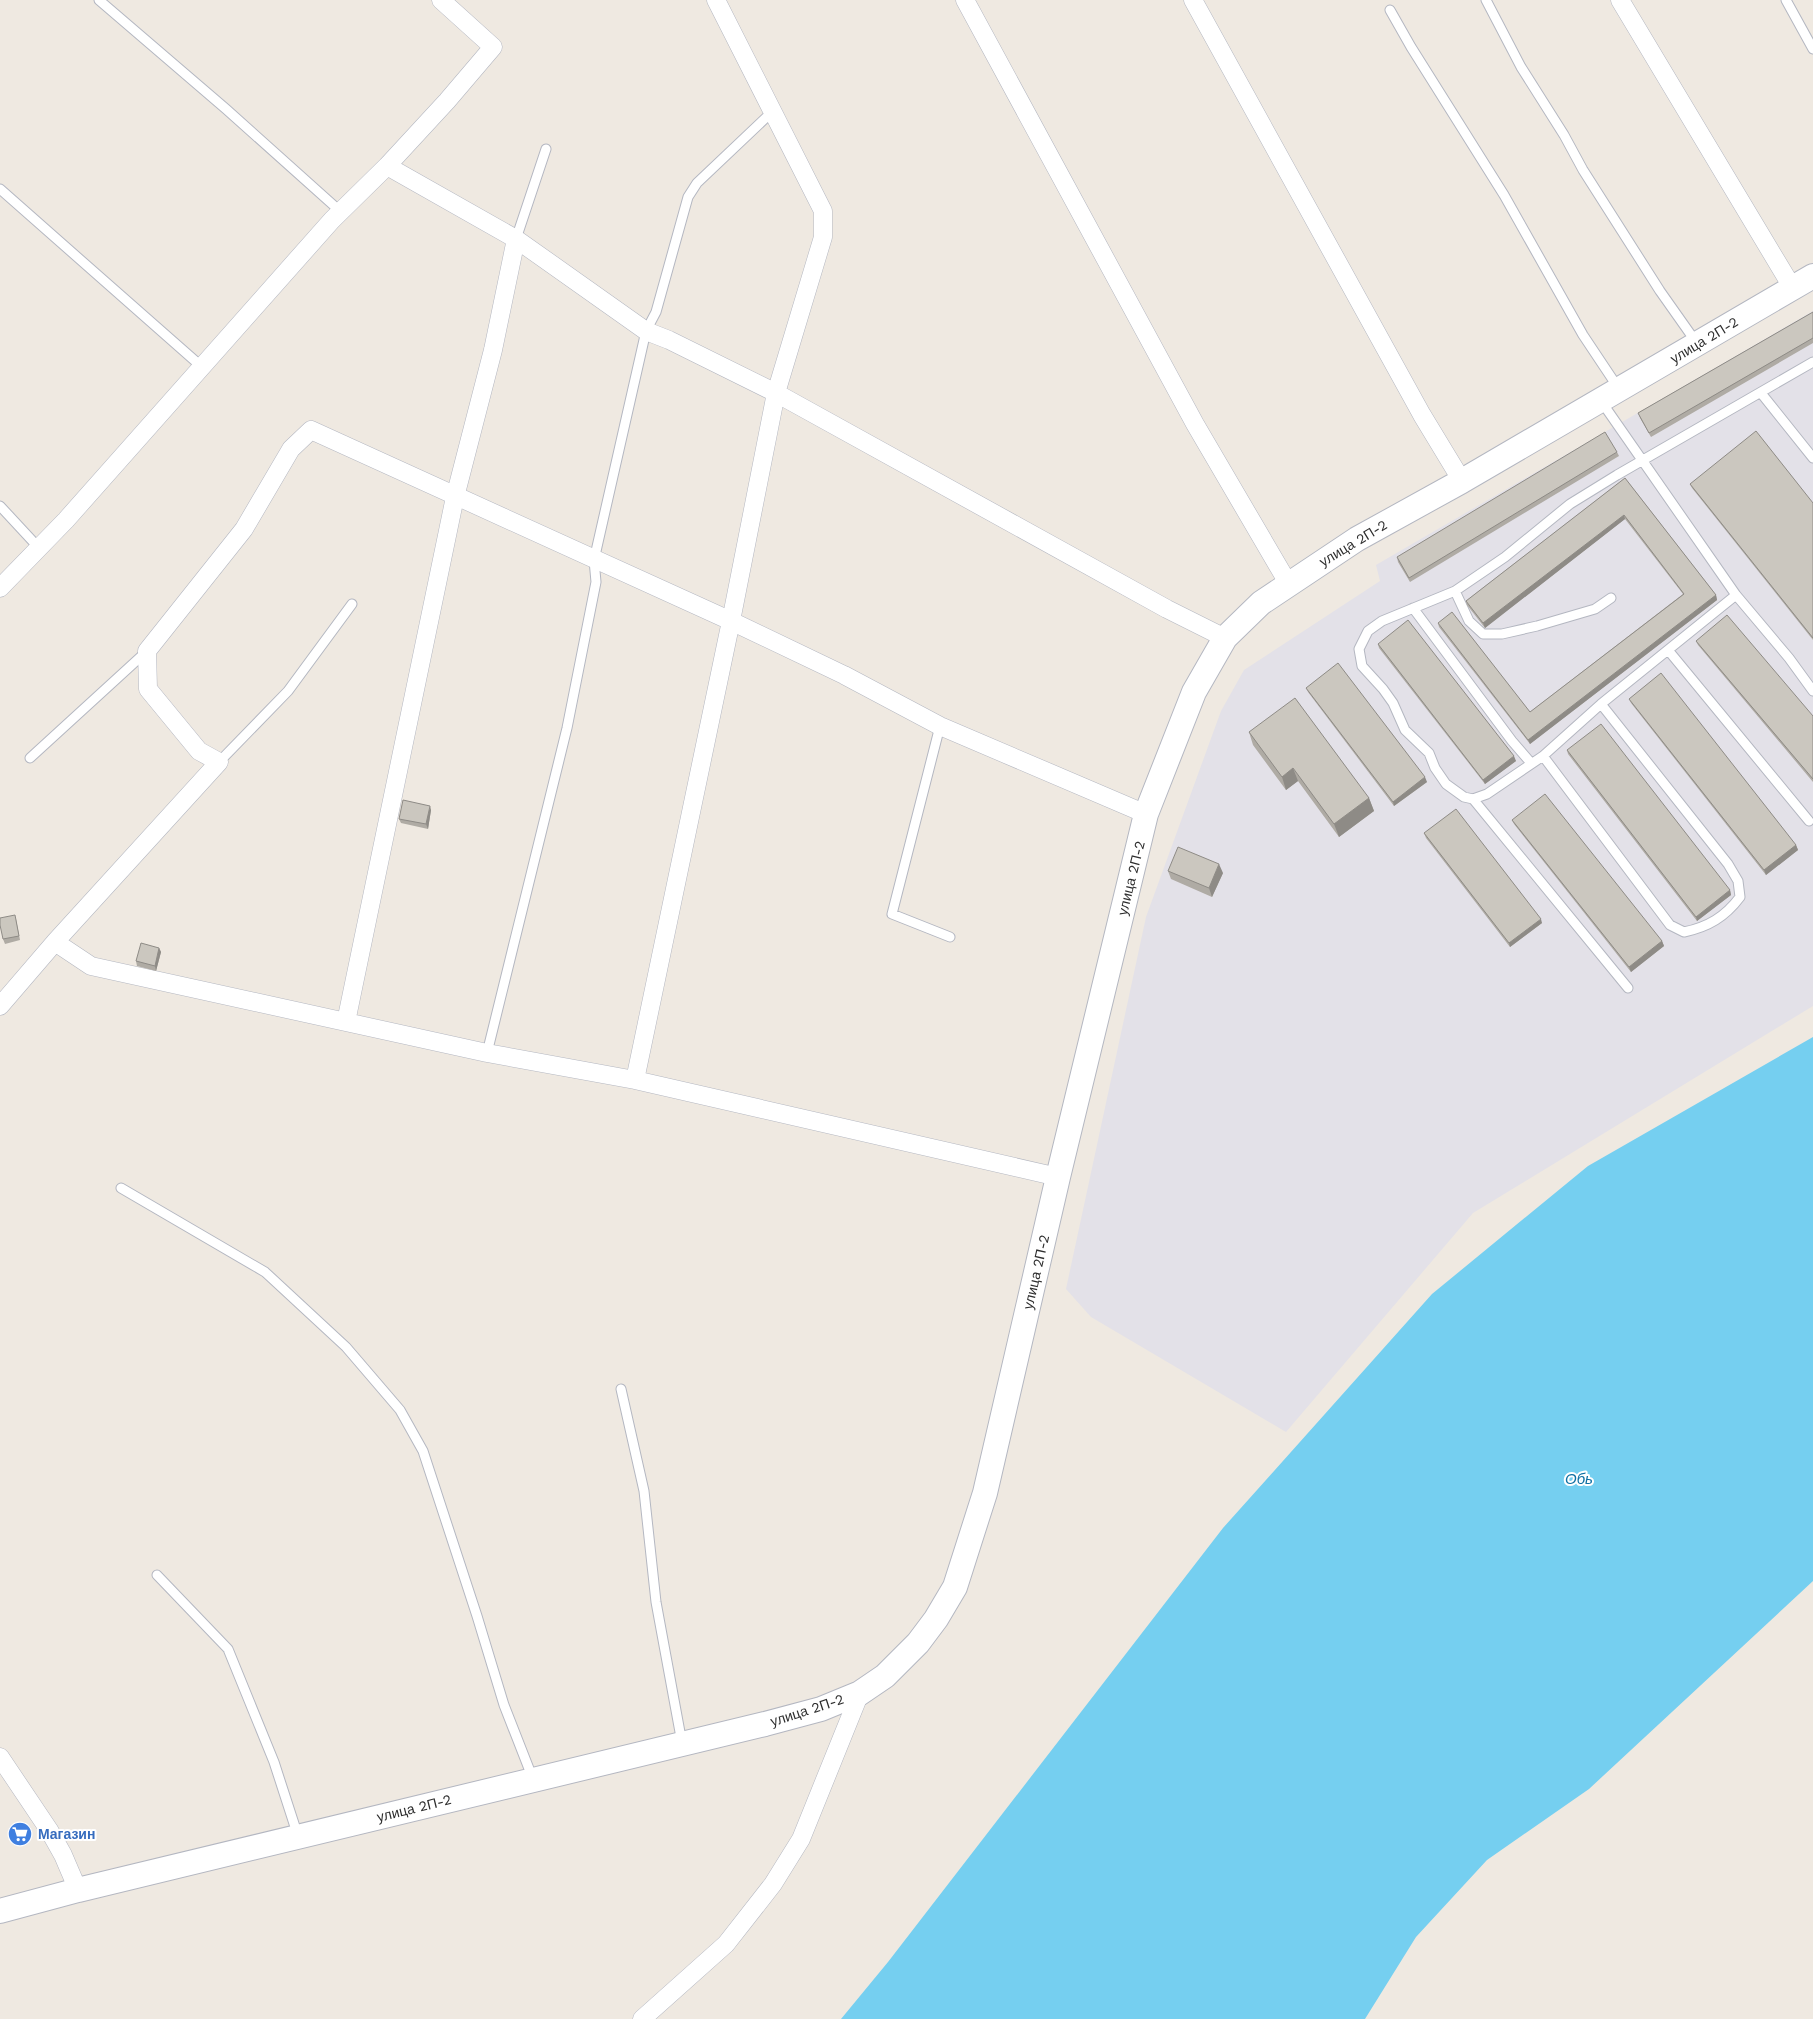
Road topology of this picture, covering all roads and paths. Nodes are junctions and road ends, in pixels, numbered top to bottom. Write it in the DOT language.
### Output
graph roads {
  1 [pos="99,0"];
  2 [pos="441,0"];
  3 [pos="716,0"];
  4 [pos="965,0"];
  5 [pos="1193,0"];
  6 [pos="1486,0"];
  7 [pos="1620,0"];
  8 [pos="1786,0"];
  9 [pos="1390,10"];
  10 [pos="1813,49"];
  11 [pos="773,111"];
  12 [pos="546,149"];
  13 [pos="387,166"];
  14 [pos="0,189"];
  15 [pos="341,212"];
  16 [pos="516,239"];
  17 [pos="1813,276"];
  18 [pos="1792,287"];
  19 [pos="646,330"];
  20 [pos="1697,344"];
  21 [pos="1813,362"];
  22 [pos="202,368"];
  23 [pos="1761,393"];
  24 [pos="776,394"];
  25 [pos="1610,395"];
  26 [pos="1813,458"];
  27 [pos="1643,462"];
  28 [pos="1462,481"];
  29 [pos="455,497"];
  30 [pos="0,506"];
  31 [pos="39,548"];
  32 [pos="594,560"];
  33 [pos="1288,583"];
  34 [pos="0,588"];
  35 [pos="1454,591"];
  36 [pos="1736,595"];
  37 [pos="1611,598"];
  38 [pos="352,604"];
  39 [pos="1413,608"];
  40 [pos="731,621"];
  41 [pos="1224,638"];
  42 [pos="1668,650"];
  43 [pos="148,651"];
  44 [pos="1813,691"];
  45 [pos="1600,704"];
  46 [pos="940,726"];
  47 [pos="1543,756"];
  48 [pos="30,758"];
  49 [pos="219,762"];
  50 [pos="1531,763"];
  51 [pos="1473,799"];
  52 [pos="1146,814"];
  53 [pos="1809,821"];
  54 [pos="950,937"];
  55 [pos="55,942"];
  56 [pos="1628,988"];
  57 [pos="0,1006"];
  58 [pos="346,1022"];
  59 [pos="487,1053"];
  60 [pos="635,1080"];
  61 [pos="1058,1177"];
  62 [pos="121,1188"];
  63 [pos="621,1389"];
  64 [pos="157,1575"];
  65 [pos="860,1693"];
  66 [pos="682,1743"];
  67 [pos="2,1762"];
  68 [pos="533,1779"];
  69 [pos="298,1836"];
  70 [pos="78,1890"];
  71 [pos="0,1911"];
  72 [pos="642,2019"];
  1 -- 15 [label="lane"];
  2 -- 13 [label="street"];
  3 -- 11 [label="street"];
  4 -- 33 [label="street"];
  5 -- 28 [label="street"];
  6 -- 20 [label="lane"];
  7 -- 18 [label="street"];
  8 -- 10 [label="lane"];
  9 -- 25 [label="lane"];
  11 -- 19 [label="lane"];
  11 -- 24 [label="street"];
  12 -- 16 [label="lane"];
  13 -- 15 [label="street"];
  13 -- 16 [label="street"];
  14 -- 22 [label="lane"];
  15 -- 22 [label="street"];
  16 -- 19 [label="street"];
  16 -- 29 [label="street"];
  17 -- 18 [label="main road, улица 2П-2"];
  18 -- 20 [label="main road, улица 2П-2"];
  19 -- 24 [label="street"];
  19 -- 32 [label="lane"];
  20 -- 25 [label="main road, улица 2П-2"];
  21 -- 23 [label="lane"];
  22 -- 31 [label="street"];
  23 -- 26 [label="lane"];
  23 -- 27 [label="lane"];
  24 -- 40 [label="street"];
  24 -- 41 [label="street"];
  25 -- 27 [label="lane"];
  25 -- 28 [label="main road, улица 2П-2"];
  27 -- 35 [label="lane"];
  27 -- 36 [label="lane"];
  28 -- 33 [label="main road, улица 2П-2"];
  29 -- 32 [label="street"];
  29 -- 43 [label="street"];
  29 -- 58 [label="street"];
  30 -- 31 [label="lane"];
  31 -- 34 [label="street"];
  32 -- 40 [label="street"];
  32 -- 59 [label="lane"];
  33 -- 41 [label="main road, улица 2П-2"];
  35 -- 37 [label="lane"];
  35 -- 39 [label="lane"];
  36 -- 42 [label="lane"];
  36 -- 44 [label="lane"];
  38 -- 49 [label="lane"];
  39 -- 50 [label="lane"];
  39 -- 51 [label="lane"];
  40 -- 46 [label="street"];
  40 -- 60 [label="street"];
  41 -- 52 [label="main road, улица 2П-2"];
  42 -- 45 [label="lane"];
  42 -- 53 [label="lane"];
  43 -- 48 [label="lane"];
  43 -- 49 [label="street"];
  45 -- 47 [label="lane"];
  45 -- 47 [label="lane"];
  46 -- 52 [label="street"];
  46 -- 54 [label="lane"];
  47 -- 50 [label="lane"];
  49 -- 55 [label="street"];
  50 -- 51 [label="lane"];
  51 -- 56 [label="lane"];
  52 -- 61 [label="main road, улица 2П-2"];
  55 -- 57 [label="street"];
  55 -- 58 [label="street"];
  58 -- 59 [label="street"];
  59 -- 60 [label="street"];
  60 -- 61 [label="street"];
  61 -- 65 [label="main road, улица 2П-2"];
  62 -- 68 [label="lane"];
  63 -- 66 [label="lane"];
  64 -- 69 [label="lane"];
  65 -- 66 [label="main road, улица 2П-2"];
  65 -- 72 [label="street"];
  66 -- 68 [label="main road, улица 2П-2"];
  67 -- 70 [label="street"];
  68 -- 69 [label="main road, улица 2П-2"];
  69 -- 70 [label="main road, улица 2П-2"];
  70 -- 71 [label="main road, улица 2П-2"];
}
